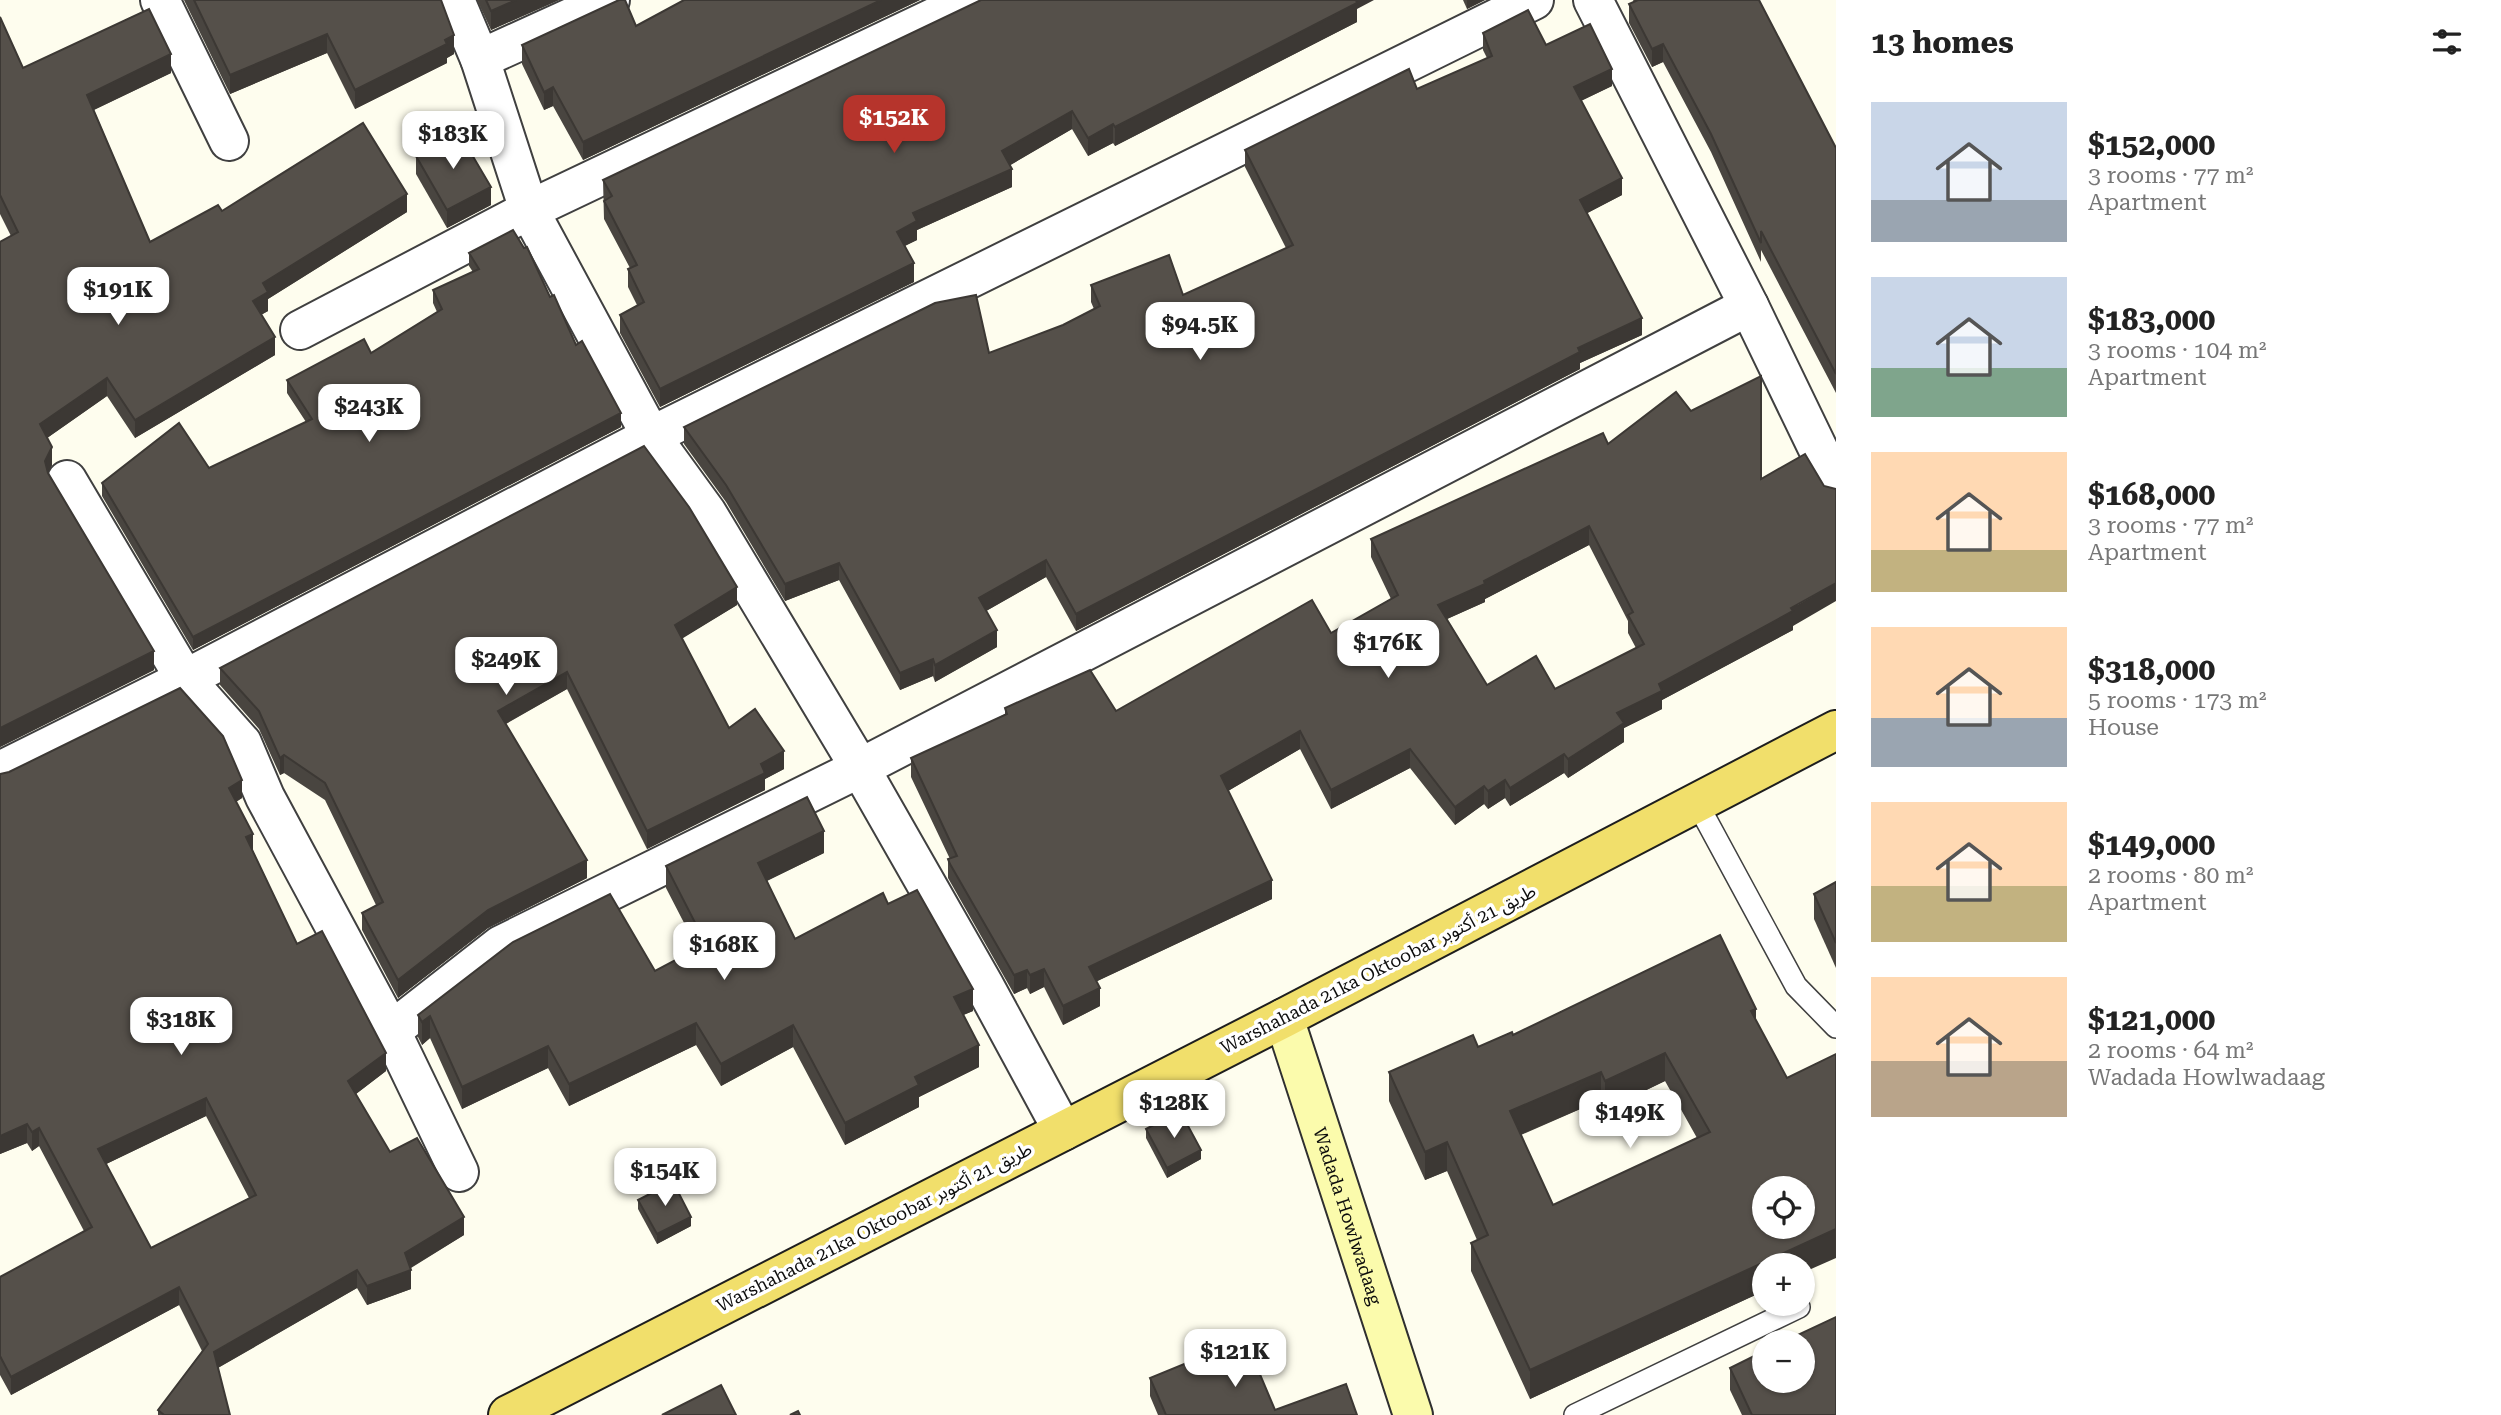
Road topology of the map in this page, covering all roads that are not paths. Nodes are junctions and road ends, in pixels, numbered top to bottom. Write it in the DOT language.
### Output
graph roads {
  1 [pos="160,0"];
  2 [pos="455,0"];
  3 [pos="610,0"];
  4 [pos="971,0"];
  5 [pos="1534,0"];
  6 [pos="1593,0"];
  7 [pos="480,59"];
  8 [pos="229,141"];
  9 [pos="529,210"];
  10 [pos="1749,306"];
  11 [pos="300,330"];
  12 [pos="651,436"];
  13 [pos="67,480"];
  14 [pos="1836,486"];
  15 [pos="186,679"];
  16 [pos="1836,730"];
  17 [pos="860,768"];
  18 [pos="0,771"];
  19 [pos="1697,803"];
  20 [pos="1284,1018"];
  21 [pos="1836,1027"];
  22 [pos="391,1031"];
  23 [pos="1063,1131"];
  24 [pos="459,1172"];
  25 [pos="1780,1316"];
  26 [pos="508,1415"];
  27 [pos="1413,1415"];
  28 [pos="1575,1415"];
  1 -- 8 [label="street"];
  2 -- 7 [label="street"];
  3 -- 7 [label="street"];
  4 -- 9 [label="street"];
  5 -- 12 [label="street"];
  6 -- 10 [label="street"];
  7 -- 9 [label="street"];
  9 -- 11 [label="street"];
  9 -- 12 [label="street"];
  10 -- 14 [label="street"];
  10 -- 17 [label="street"];
  12 -- 15 [label="street"];
  12 -- 17 [label="street"];
  13 -- 15 [label="street"];
  15 -- 18 [label="street"];
  15 -- 22 [label="street"];
  16 -- 19 [label="main road, Warshahada 21ka Oktoobar طريق 21 أكتوبر"];
  17 -- 22 [label="street"];
  17 -- 23 [label="street"];
  19 -- 20 [label="main road, Warshahada 21ka Oktoobar طريق 21 أكتوبر"];
  19 -- 21 [label="lane"];
  20 -- 23 [label="main road, Warshahada 21ka Oktoobar طريق 21 أكتوبر"];
  20 -- 27 [label="street, Wadada Howlwadaag"];
  22 -- 24 [label="street"];
  23 -- 26 [label="main road, Warshahada 21ka Oktoobar طريق 21 أكتوبر"];
  25 -- 28 [label="lane"];
}
